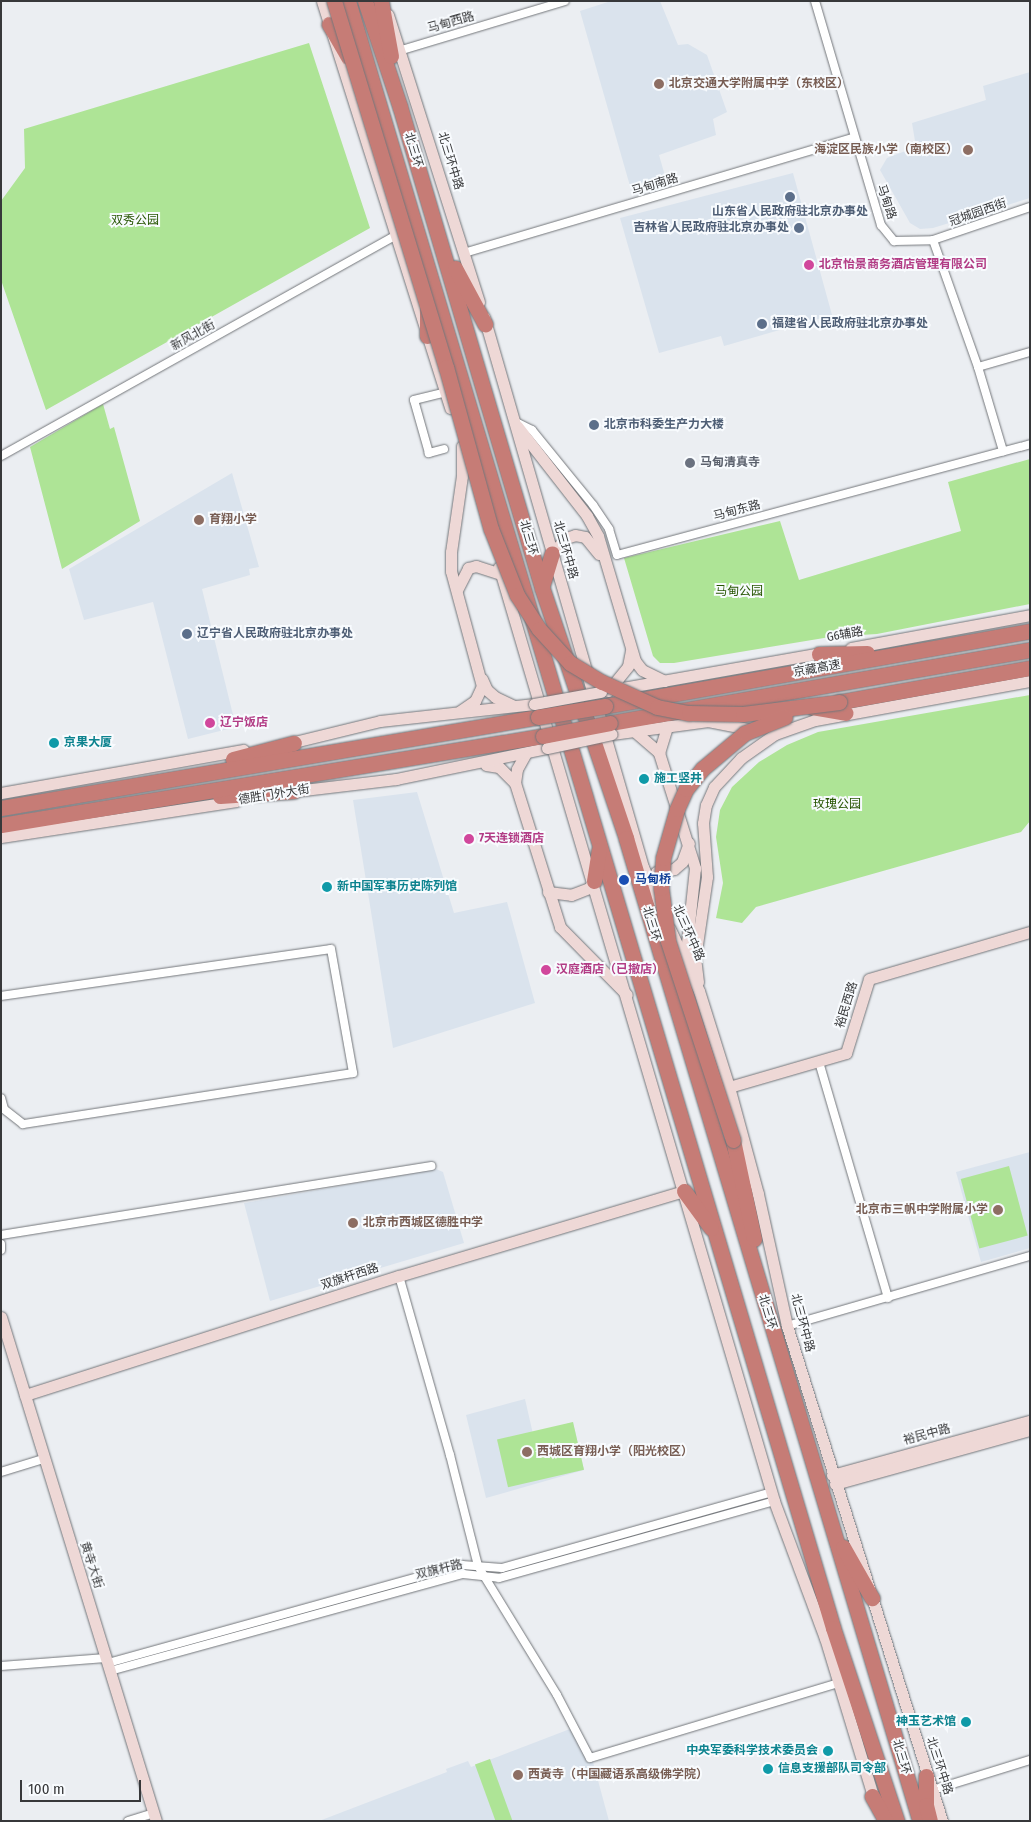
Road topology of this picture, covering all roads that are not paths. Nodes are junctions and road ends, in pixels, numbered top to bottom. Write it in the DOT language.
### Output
graph roads {
  1 [pos="322,1"];
  2 [pos="334,1"];
  3 [pos="348,1"];
  4 [pos="365,1"];
  5 [pos="382,1"];
  6 [pos="565,1"];
  7 [pos="815,1"];
  8 [pos="329,24"];
  9 [pos="402,50"];
  10 [pos="400,107"];
  11 [pos="386,124"];
  12 [pos="853,138"];
  13 [pos="1030,207"];
  14 [pos="396,236"];
  15 [pos="440,240"];
  16 [pos="933,240"];
  17 [pos="464,253"];
  18 [pos="427,264"];
  19 [pos="485,324"];
  20 [pos="427,336"];
  21 [pos="1030,352"];
  22 [pos="978,367"];
  23 [pos="445,392"];
  24 [pos="513,421"];
  25 [pos="1030,444"];
  26 [pos="462,446"];
  27 [pos="444,449"];
  28 [pos="1003,451"];
  29 [pos="1,456"];
  30 [pos="552,552"];
  31 [pos="608,570"];
  32 [pos="501,574"];
  33 [pos="542,588"];
  34 [pos="457,590"];
  35 [pos="526,598"];
  36 [pos="1030,615"];
  37 [pos="1030,631"];
  38 [pos="631,649"];
  39 [pos="1030,650"];
  40 [pos="913,652"];
  41 [pos="819,654"];
  42 [pos="1030,668"];
  43 [pos="481,675"];
  44 [pos="1030,680"];
  45 [pos="665,681"];
  46 [pos="605,696"];
  47 [pos="756,698"];
  48 [pos="516,706"];
  49 [pos="842,708"];
  50 [pos="536,711"];
  51 [pos="456,712"];
  52 [pos="667,726"];
  53 [pos="619,730"];
  54 [pos="775,734"];
  55 [pos="545,742"];
  56 [pos="294,743"];
  57 [pos="526,753"];
  58 [pos="659,753"];
  59 [pos="482,764"];
  60 [pos="515,783"];
  61 [pos="127,785"];
  62 [pos="294,791"];
  63 [pos="1,793"];
  64 [pos="1,801"];
  65 [pos="30,802"];
  66 [pos="132,802"];
  67 [pos="1,808"];
  68 [pos="1,825"];
  69 [pos="1,837"];
  70 [pos="626,838"];
  71 [pos="690,842"];
  72 [pos="600,846"];
  73 [pos="643,867"];
  74 [pos="594,880"];
  75 [pos="548,892"];
  76 [pos="1030,932"];
  77 [pos="684,961"];
  78 [pos="699,991"];
  79 [pos="1,996"];
  80 [pos="628,996"];
  81 [pos="819,1062"];
  82 [pos="729,1087"];
  83 [pos="1,1098"];
  84 [pos="432,1166"];
  85 [pos="684,1190"];
  86 [pos="1,1235"];
  87 [pos="719,1239"];
  88 [pos="1,1244"];
  89 [pos="1,1250"];
  90 [pos="1030,1256"];
  91 [pos="399,1276"];
  92 [pos="888,1298"];
  93 [pos="1,1317"];
  94 [pos="772,1326"];
  95 [pos="787,1326"];
  96 [pos="25,1395"];
  97 [pos="1030,1421"];
  98 [pos="1030,1430"];
  99 [pos="43,1459"];
  100 [pos="1,1472"];
  101 [pos="834,1480"];
  102 [pos="773,1497"];
  103 [pos="829,1524"];
  104 [pos="808,1539"];
  105 [pos="478,1566"];
  106 [pos="483,1576"];
  107 [pos="872,1598"];
  108 [pos="825,1638"];
  109 [pos="108,1664"];
  110 [pos="1,1666"];
  111 [pos="838,1683"];
  112 [pos="1030,1760"];
  113 [pos="926,1776"];
  114 [pos="932,1790"];
  115 [pos="872,1796"];
  116 [pos="155,1817"];
  117 [pos="128,1821"];
  118 [pos="881,1821"];
  119 [pos="886,1821"];
  120 [pos="897,1821"];
  121 [pos="920,1821"];
  122 [pos="930,1821"];
  123 [pos="942,1821"];
  1 -- 8 [label="street"];
  2 -- 49 [label="highway, bridge"];
  3 -- 11 [label="highway, 北三环"];
  4 -- 10 [label="highway, 北三环"];
  5 -- 9 [label="street, 北三环中路"];
  5 -- 10 [label="highway"];
  6 -- 9 [label="street, 马甸西路"];
  7 -- 12 [label="street, 马甸路"];
  8 -- 11 [label="highway"];
  8 -- 14 [label="street"];
  9 -- 17 [label="street, 北三环中路"];
  10 -- 15 [label="highway, 北三环"];
  11 -- 18 [label="highway, 北三环"];
  12 -- 16 [label="street, 马甸路"];
  12 -- 17 [label="street, 马甸南路"];
  13 -- 16 [label="street, 冠城园西街"];
  14 -- 20 [label="street"];
  14 -- 29 [label="street, 新风北街"];
  15 -- 19 [label="highway"];
  15 -- 33 [label="highway, 北三环"];
  16 -- 22 [label="street"];
  17 -- 19 [label="street, 北三环中路"];
  18 -- 20 [label="highway"];
  18 -- 35 [label="highway, 北三环"];
  19 -- 24 [label="street, 北三环中路"];
  20 -- 23 [label="street"];
  21 -- 22 [label="street"];
  22 -- 28 [label="street"];
  23 -- 26 [label="street"];
  23 -- 27 [label="street"];
  24 -- 28 [label="street, 马甸东路"];
  24 -- 30 [label="street, 北三环中路"];
  24 -- 31 [label="street"];
  25 -- 28 [label="street, 马甸东路"];
  26 -- 32 [label="street"];
  26 -- 34 [label="street"];
  30 -- 31 [label="street"];
  30 -- 33 [label="highway"];
  30 -- 73 [label="street, 北三环中路"];
  31 -- 38 [label="street"];
  32 -- 34 [label="street"];
  32 -- 35 [label="highway"];
  32 -- 74 [label="street"];
  33 -- 70 [label="highway, 北三环"];
  34 -- 43 [label="street"];
  35 -- 72 [label="highway, 北三环"];
  36 -- 41 [label="street, G6辅路"];
  37 -- 40 [label="highway, 京藏高速"];
  38 -- 45 [label="street"];
  38 -- 46 [label="street"];
  39 -- 47 [label="highway, 京藏高速"];
  40 -- 41 [label="highway"];
  40 -- 46 [label="highway, 京藏高速"];
  41 -- 45 [label="street, G6辅路"];
  42 -- 49 [label="highway"];
  43 -- 48 [label="street"];
  43 -- 51 [label="street"];
  44 -- 49 [label="street"];
  45 -- 46 [label="street, G6辅路"];
  46 -- 50 [label="highway, bridge"];
  47 -- 49 [label="highway"];
  47 -- 53 [label="highway, 京藏高速"];
  48 -- 50 [label="street"];
  48 -- 51 [label="street"];
  49 -- 54 [label="street"];
  49 -- 94 [label="highway, bridge"];
  50 -- 61 [label="highway"];
  51 -- 56 [label="street"];
  52 -- 53 [label="street"];
  52 -- 54 [label="street"];
  52 -- 58 [label="street"];
  53 -- 55 [label="highway, bridge"];
  53 -- 58 [label="street"];
  54 -- 78 [label="street"];
  55 -- 57 [label="street, 德胜门外大街"];
  55 -- 66 [label="highway, 德胜门外大街"];
  56 -- 61 [label="highway"];
  56 -- 63 [label="street"];
  57 -- 59 [label="street, 德胜门外大街"];
  57 -- 60 [label="street"];
  58 -- 71 [label="street"];
  59 -- 60 [label="street"];
  59 -- 62 [label="street, 德胜门外大街"];
  60 -- 75 [label="street"];
  61 -- 65 [label="highway"];
  62 -- 66 [label="highway"];
  62 -- 69 [label="street, 德胜门外大街"];
  64 -- 65 [label="highway"];
  65 -- 67 [label="highway"];
  66 -- 68 [label="highway, 德胜门外大街"];
  70 -- 73 [label="highway"];
  70 -- 94 [label="highway, 北三环"];
  71 -- 73 [label="street"];
  71 -- 77 [label="street"];
  72 -- 74 [label="highway"];
  72 -- 87 [label="highway, 北三环"];
  73 -- 77 [label="street, 北三环中路"];
  74 -- 75 [label="street"];
  74 -- 80 [label="street"];
  75 -- 80 [label="street"];
  76 -- 81 [label="street, 裕民西路"];
  77 -- 78 [label="street, 北三环中路"];
  78 -- 82 [label="street, 北三环中路"];
  79 -- 83 [label="street"];
  80 -- 85 [label="street"];
  81 -- 82 [label="street, 裕民西路"];
  81 -- 92 [label="street"];
  82 -- 95 [label="street, 北三环中路"];
  84 -- 86 [label="street"];
  85 -- 87 [label="highway"];
  85 -- 91 [label="street, 双旗杆西路"];
  85 -- 102 [label="street"];
  87 -- 104 [label="highway, 北三环"];
  88 -- 89 [label="street"];
  90 -- 92 [label="street"];
  91 -- 96 [label="street, 双旗杆西路"];
  91 -- 105 [label="street"];
  92 -- 95 [label="street"];
  93 -- 96 [label="street, 黄寺大街"];
  94 -- 103 [label="highway, 北三环"];
  95 -- 101 [label="street, 北三环中路"];
  96 -- 99 [label="street, 黄寺大街"];
  97 -- 101 [label="street, 裕民中路"];
  98 -- 101 [label="street, 裕民中路"];
  99 -- 100 [label="street"];
  99 -- 109 [label="street, 黄寺大街"];
  101 -- 107 [label="street, 北三环中路"];
  102 -- 105 [label="street"];
  102 -- 106 [label="street, 双旗杆路"];
  102 -- 108 [label="street"];
  103 -- 107 [label="highway"];
  103 -- 121 [label="highway, 北三环"];
  104 -- 108 [label="highway"];
  104 -- 120 [label="highway, 北三环"];
  105 -- 106 [label="street"];
  105 -- 109 [label="street"];
  106 -- 109 [label="street, 双旗杆路"];
  106 -- 111 [label="street"];
  107 -- 113 [label="street, 北三环中路"];
  108 -- 111 [label="street"];
  109 -- 110 [label="street"];
  109 -- 116 [label="street, 黄寺大街"];
  111 -- 115 [label="street"];
  112 -- 114 [label="street"];
  113 -- 114 [label="street, 北三环中路"];
  113 -- 122 [label="highway"];
  114 -- 123 [label="street, 北三环中路"];
  115 -- 118 [label="street"];
  115 -- 119 [label="highway"];
  116 -- 117 [label="street"];
}
